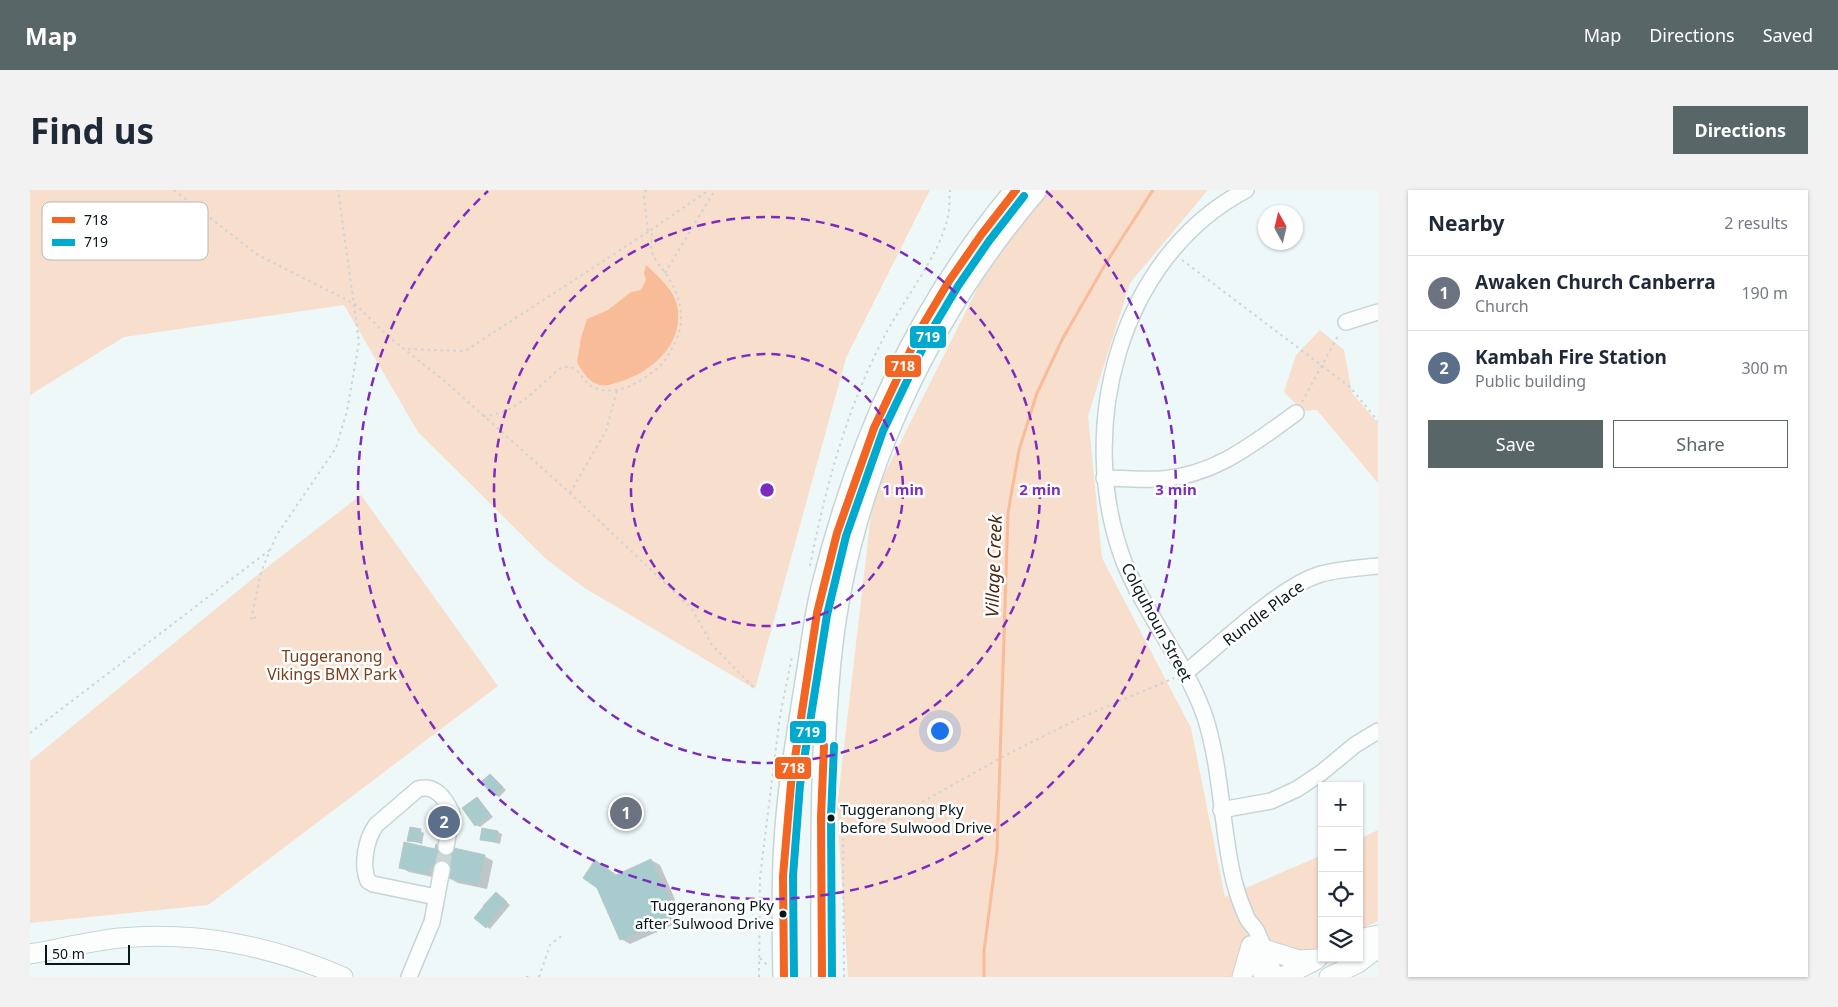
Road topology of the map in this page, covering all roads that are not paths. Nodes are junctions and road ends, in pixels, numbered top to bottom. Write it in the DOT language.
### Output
graph roads {
  1 [pos="1016,190"];
  2 [pos="1036,190"];
  3 [pos="1246,190"];
  4 [pos="1378,312"];
  5 [pos="1346,322"];
  6 [pos="1296,413"];
  7 [pos="1104,478"];
  8 [pos="1378,566"];
  9 [pos="1185,673"];
  10 [pos="1378,731"];
  11 [pos="1221,810"];
  12 [pos="446,847"];
  13 [pos="442,869"];
  14 [pos="436,897"];
  15 [pos="822,933"];
  16 [pos="1378,935"];
  17 [pos="1363,938"];
  18 [pos="1257,947"];
  19 [pos="1378,948"];
  20 [pos="30,954"];
  21 [pos="1318,958"];
  22 [pos="1318,959"];
  23 [pos="343,977"];
  24 [pos="409,977"];
  25 [pos="784,977"];
  26 [pos="822,977"];
  27 [pos="832,977"];
  28 [pos="1242,977"];
  29 [pos="1262,977"];
  30 [pos="1276,977"];
  31 [pos="1282,977"];
  32 [pos="1329,977"];
  1 -- 25 [label="highway"];
  2 -- 15 [label="highway"];
  3 -- 7 [label="street, Colquhoun Street"];
  4 -- 5 [label="street"];
  6 -- 7 [label="street"];
  7 -- 9 [label="street, Colquhoun Street"];
  8 -- 9 [label="street, Rundle Place"];
  9 -- 11 [label="street, Colquhoun Street"];
  10 -- 11 [label="street"];
  11 -- 18 [label="street, Colquhoun Street"];
  12 -- 14 [label="street"];
  13 -- 14 [label="street"];
  14 -- 24 [label="street"];
  15 -- 26 [label="highway"];
  15 -- 27 [label="highway"];
  16 -- 17 [label="main road"];
  18 -- 21 [label="main road"];
  18 -- 28 [label="main road"];
  18 -- 29 [label="street, Colquhoun Street"];
  18 -- 30 [label="street, Colquhoun Street"];
  19 -- 32 [label="main road"];
  20 -- 23 [label="main road"];
  22 -- 31 [label="main road"];
}
